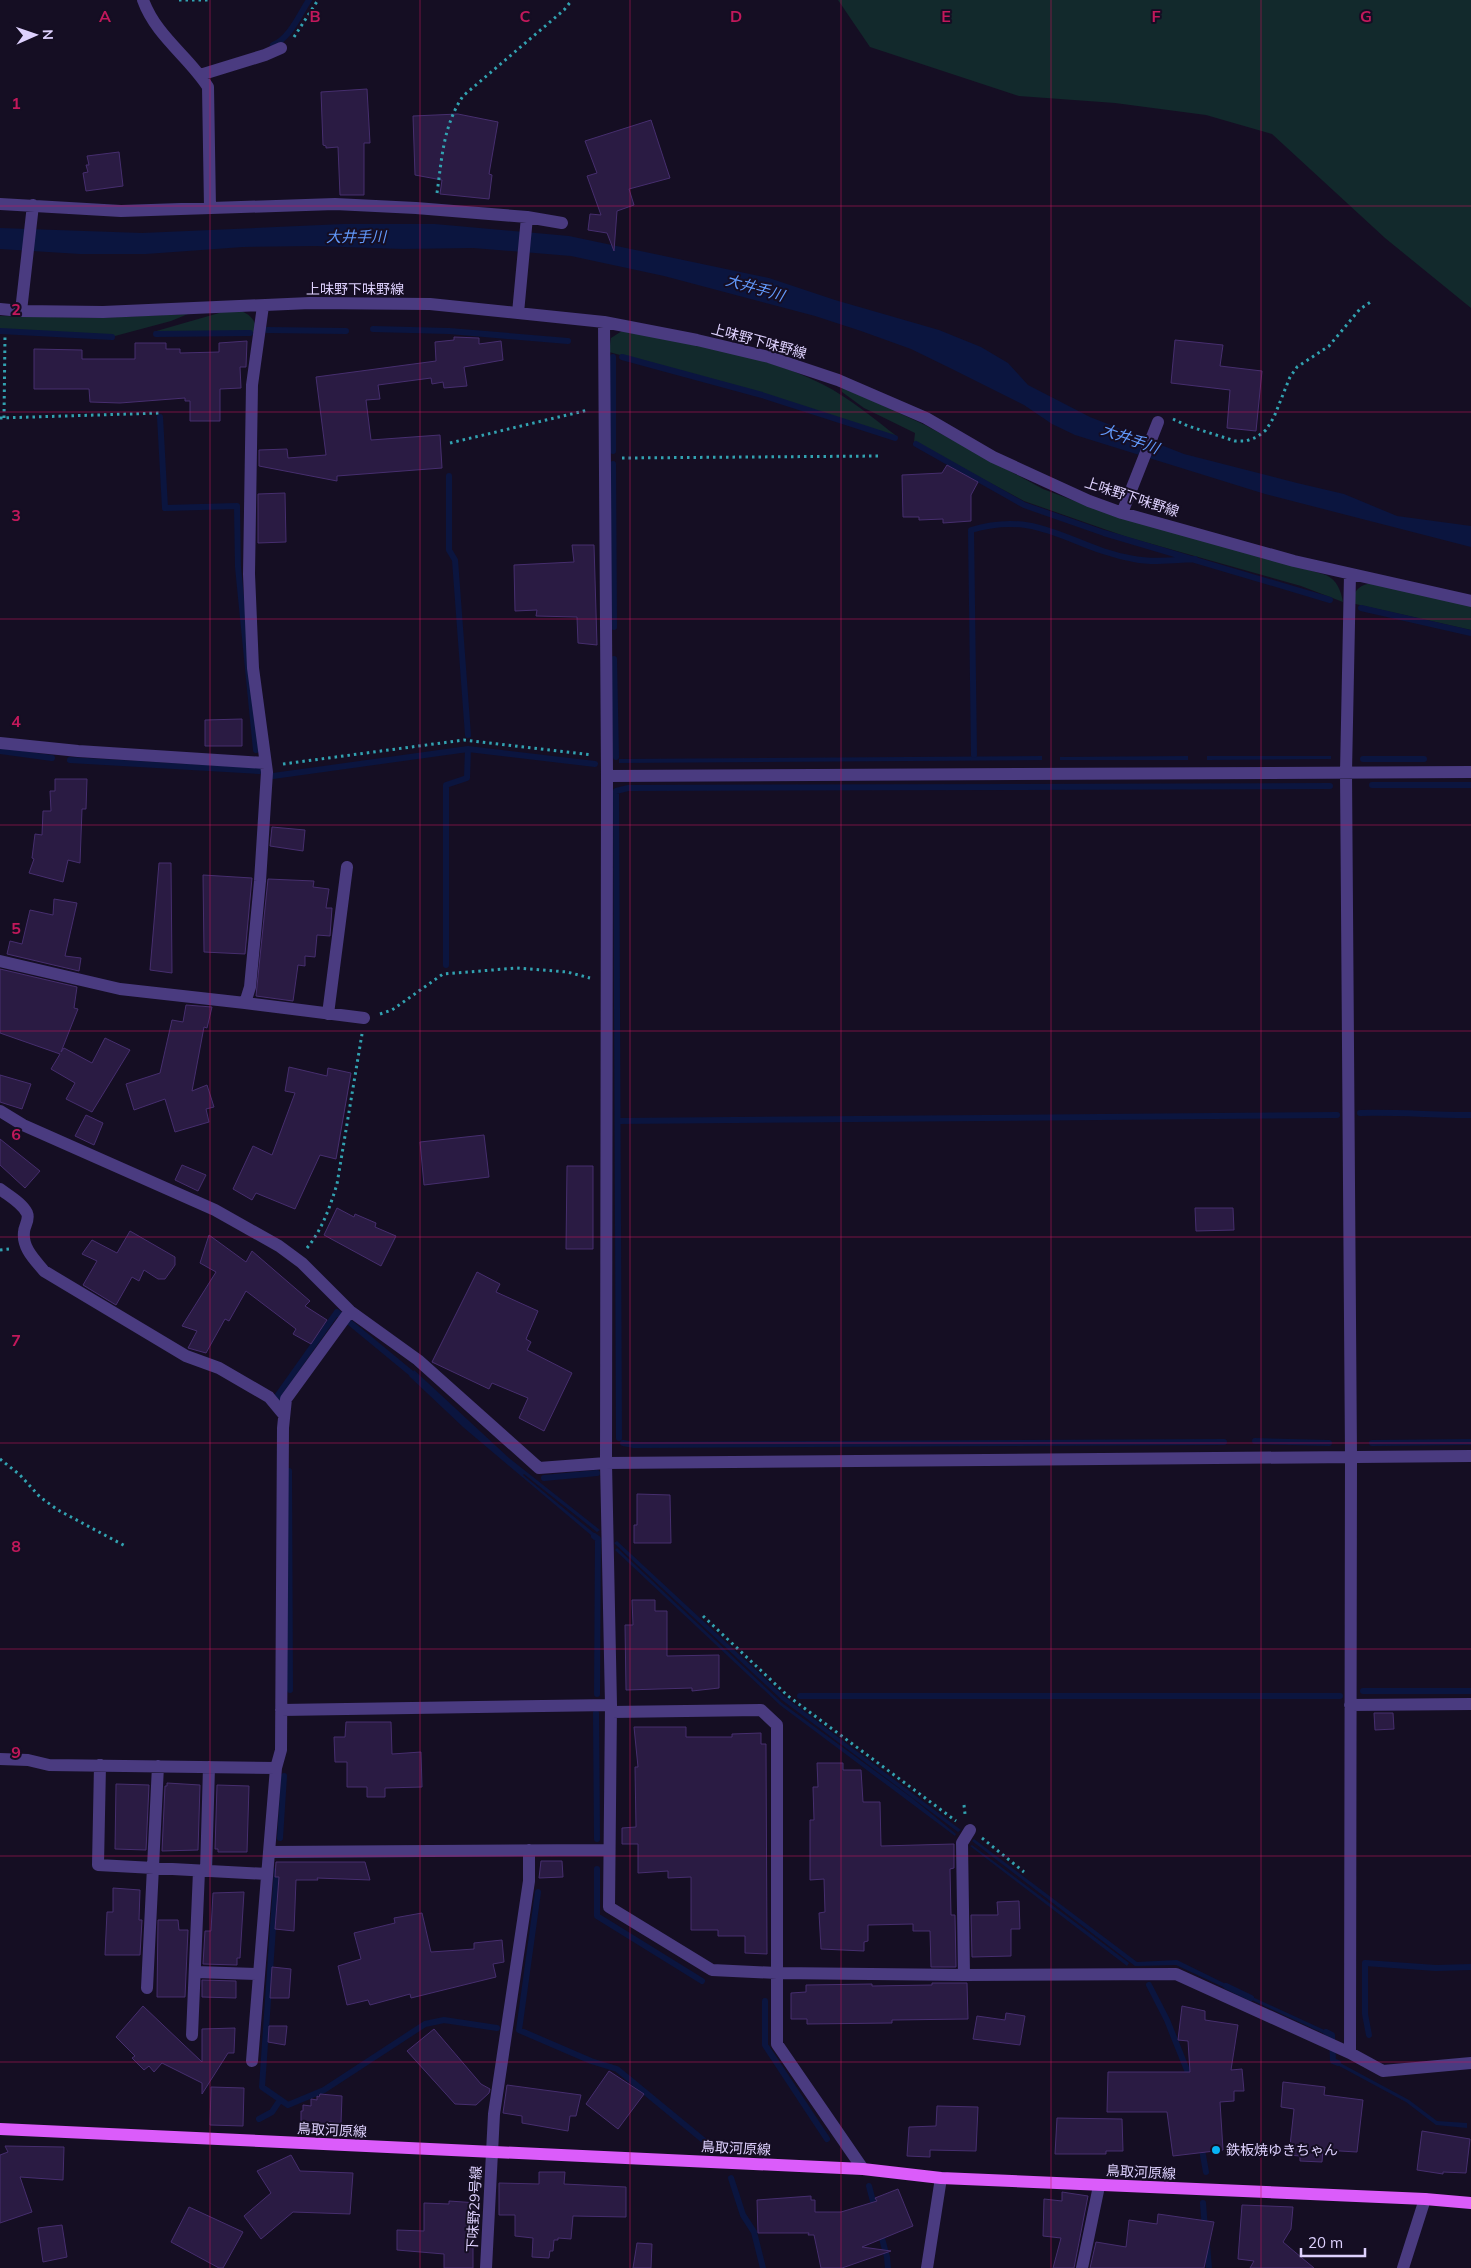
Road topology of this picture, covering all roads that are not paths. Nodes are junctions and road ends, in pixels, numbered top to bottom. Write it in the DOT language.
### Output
graph roads {
  1 [pos="143,0"];
  2 [pos="281,48"];
  3 [pos="200,75"];
  4 [pos="0,204"];
  5 [pos="210,208"];
  6 [pos="32,210"];
  7 [pos="527,221"];
  8 [pos="562,223"];
  9 [pos="263,306"];
  10 [pos="21,307"];
  11 [pos="0,309"];
  12 [pos="518,313"];
  13 [pos="604,322"];
  14 [pos="1158,422"];
  15 [pos="1122,513"];
  16 [pos="1350,574"];
  17 [pos="1471,601"];
  18 [pos="0,742"];
  19 [pos="265,763"];
  20 [pos="1346,772"];
  21 [pos="1471,772"];
  22 [pos="607,776"];
  23 [pos="348,867"];
  24 [pos="0,961"];
  25 [pos="246,1003"];
  26 [pos="328,1014"];
  27 [pos="364,1018"];
  28 [pos="0,1111"];
  29 [pos="0,1190"];
  30 [pos="350,1311"];
  31 [pos="284,1415"];
  32 [pos="1351,1456"];
  33 [pos="1471,1456"];
  34 [pos="606,1463"];
  35 [pos="1471,1704"];
  36 [pos="1350,1705"];
  37 [pos="611,1708"];
  38 [pos="281,1710"];
  39 [pos="0,1759"];
  40 [pos="100,1765"];
  41 [pos="158,1766"];
  42 [pos="209,1767"];
  43 [pos="276,1768"];
  44 [pos="970,1830"];
  45 [pos="529,1850"];
  46 [pos="608,1850"];
  47 [pos="269,1852"];
  48 [pos="154,1869"];
  49 [pos="203,1871"];
  50 [pos="267,1874"];
  51 [pos="196,1972"];
  52 [pos="777,1973"];
  53 [pos="259,1974"];
  54 [pos="964,1975"];
  55 [pos="147,1988"];
  56 [pos="192,2035"];
  57 [pos="1350,2053"];
  58 [pos="252,2061"];
  59 [pos="1471,2063"];
  60 [pos="0,2129"];
  61 [pos="492,2152"];
  62 [pos="863,2169"];
  63 [pos="941,2178"];
  64 [pos="1099,2186"];
  65 [pos="1425,2199"];
  66 [pos="1471,2203"];
  67 [pos="486,2268"];
  68 [pos="927,2268"];
  69 [pos="1082,2268"];
  70 [pos="1403,2268"];
  1 -- 3 [label="street"];
  2 -- 3 [label="street"];
  3 -- 5 [label="street"];
  4 -- 6 [label="street"];
  5 -- 6 [label="street"];
  5 -- 7 [label="street"];
  6 -- 10 [label="street"];
  7 -- 8 [label="street"];
  7 -- 12 [label="street"];
  9 -- 10 [label="street, 上味野下味野線"];
  9 -- 12 [label="street, 上味野下味野線"];
  9 -- 19 [label="street"];
  10 -- 11 [label="street, 上味野下味野線"];
  12 -- 13 [label="street, 上味野下味野線"];
  13 -- 15 [label="street, 上味野下味野線"];
  13 -- 22 [label="street"];
  14 -- 15 [label="street"];
  15 -- 16 [label="street, 上味野下味野線"];
  16 -- 17 [label="street, 上味野下味野線"];
  16 -- 20 [label="street"];
  18 -- 19 [label="street"];
  19 -- 25 [label="street"];
  20 -- 21 [label="street"];
  20 -- 22 [label="street"];
  20 -- 32 [label="street"];
  22 -- 34 [label="street"];
  23 -- 26 [label="street"];
  24 -- 25 [label="street"];
  25 -- 26 [label="street"];
  26 -- 27 [label="street"];
  28 -- 30 [label="street"];
  29 -- 31 [label="street"];
  30 -- 31 [label="street"];
  30 -- 34 [label="street"];
  31 -- 38 [label="street"];
  32 -- 33 [label="street"];
  32 -- 34 [label="street"];
  32 -- 36 [label="street"];
  34 -- 37 [label="street"];
  35 -- 36 [label="street"];
  36 -- 57 [label="street"];
  37 -- 38 [label="street"];
  37 -- 46 [label="street"];
  37 -- 52 [label="street"];
  38 -- 43 [label="street"];
  39 -- 40 [label="street"];
  40 -- 41 [label="street"];
  40 -- 48 [label="street"];
  41 -- 42 [label="street"];
  41 -- 48 [label="street"];
  42 -- 43 [label="street"];
  42 -- 49 [label="street"];
  43 -- 47 [label="street"];
  44 -- 54 [label="street"];
  45 -- 46 [label="street"];
  45 -- 47 [label="street"];
  45 -- 61 [label="street, 下味野29号線"];
  46 -- 52 [label="street"];
  47 -- 50 [label="street"];
  48 -- 49 [label="street"];
  48 -- 55 [label="street"];
  49 -- 50 [label="street"];
  49 -- 51 [label="street"];
  50 -- 53 [label="street"];
  51 -- 53 [label="street"];
  51 -- 56 [label="street"];
  52 -- 54 [label="street"];
  52 -- 62 [label="street"];
  53 -- 58 [label="street"];
  54 -- 57 [label="street"];
  57 -- 59 [label="street"];
  60 -- 61 [label="main road, 鳥取河原線"];
  61 -- 62 [label="main road, 鳥取河原線"];
  61 -- 67 [label="street, 下味野29号線"];
  62 -- 63 [label="main road, 鳥取河原線"];
  63 -- 64 [label="main road, 鳥取河原線"];
  63 -- 68 [label="street"];
  64 -- 65 [label="main road, 鳥取河原線"];
  64 -- 69 [label="street"];
  65 -- 66 [label="main road, 鳥取河原線"];
  65 -- 70 [label="street"];
}
